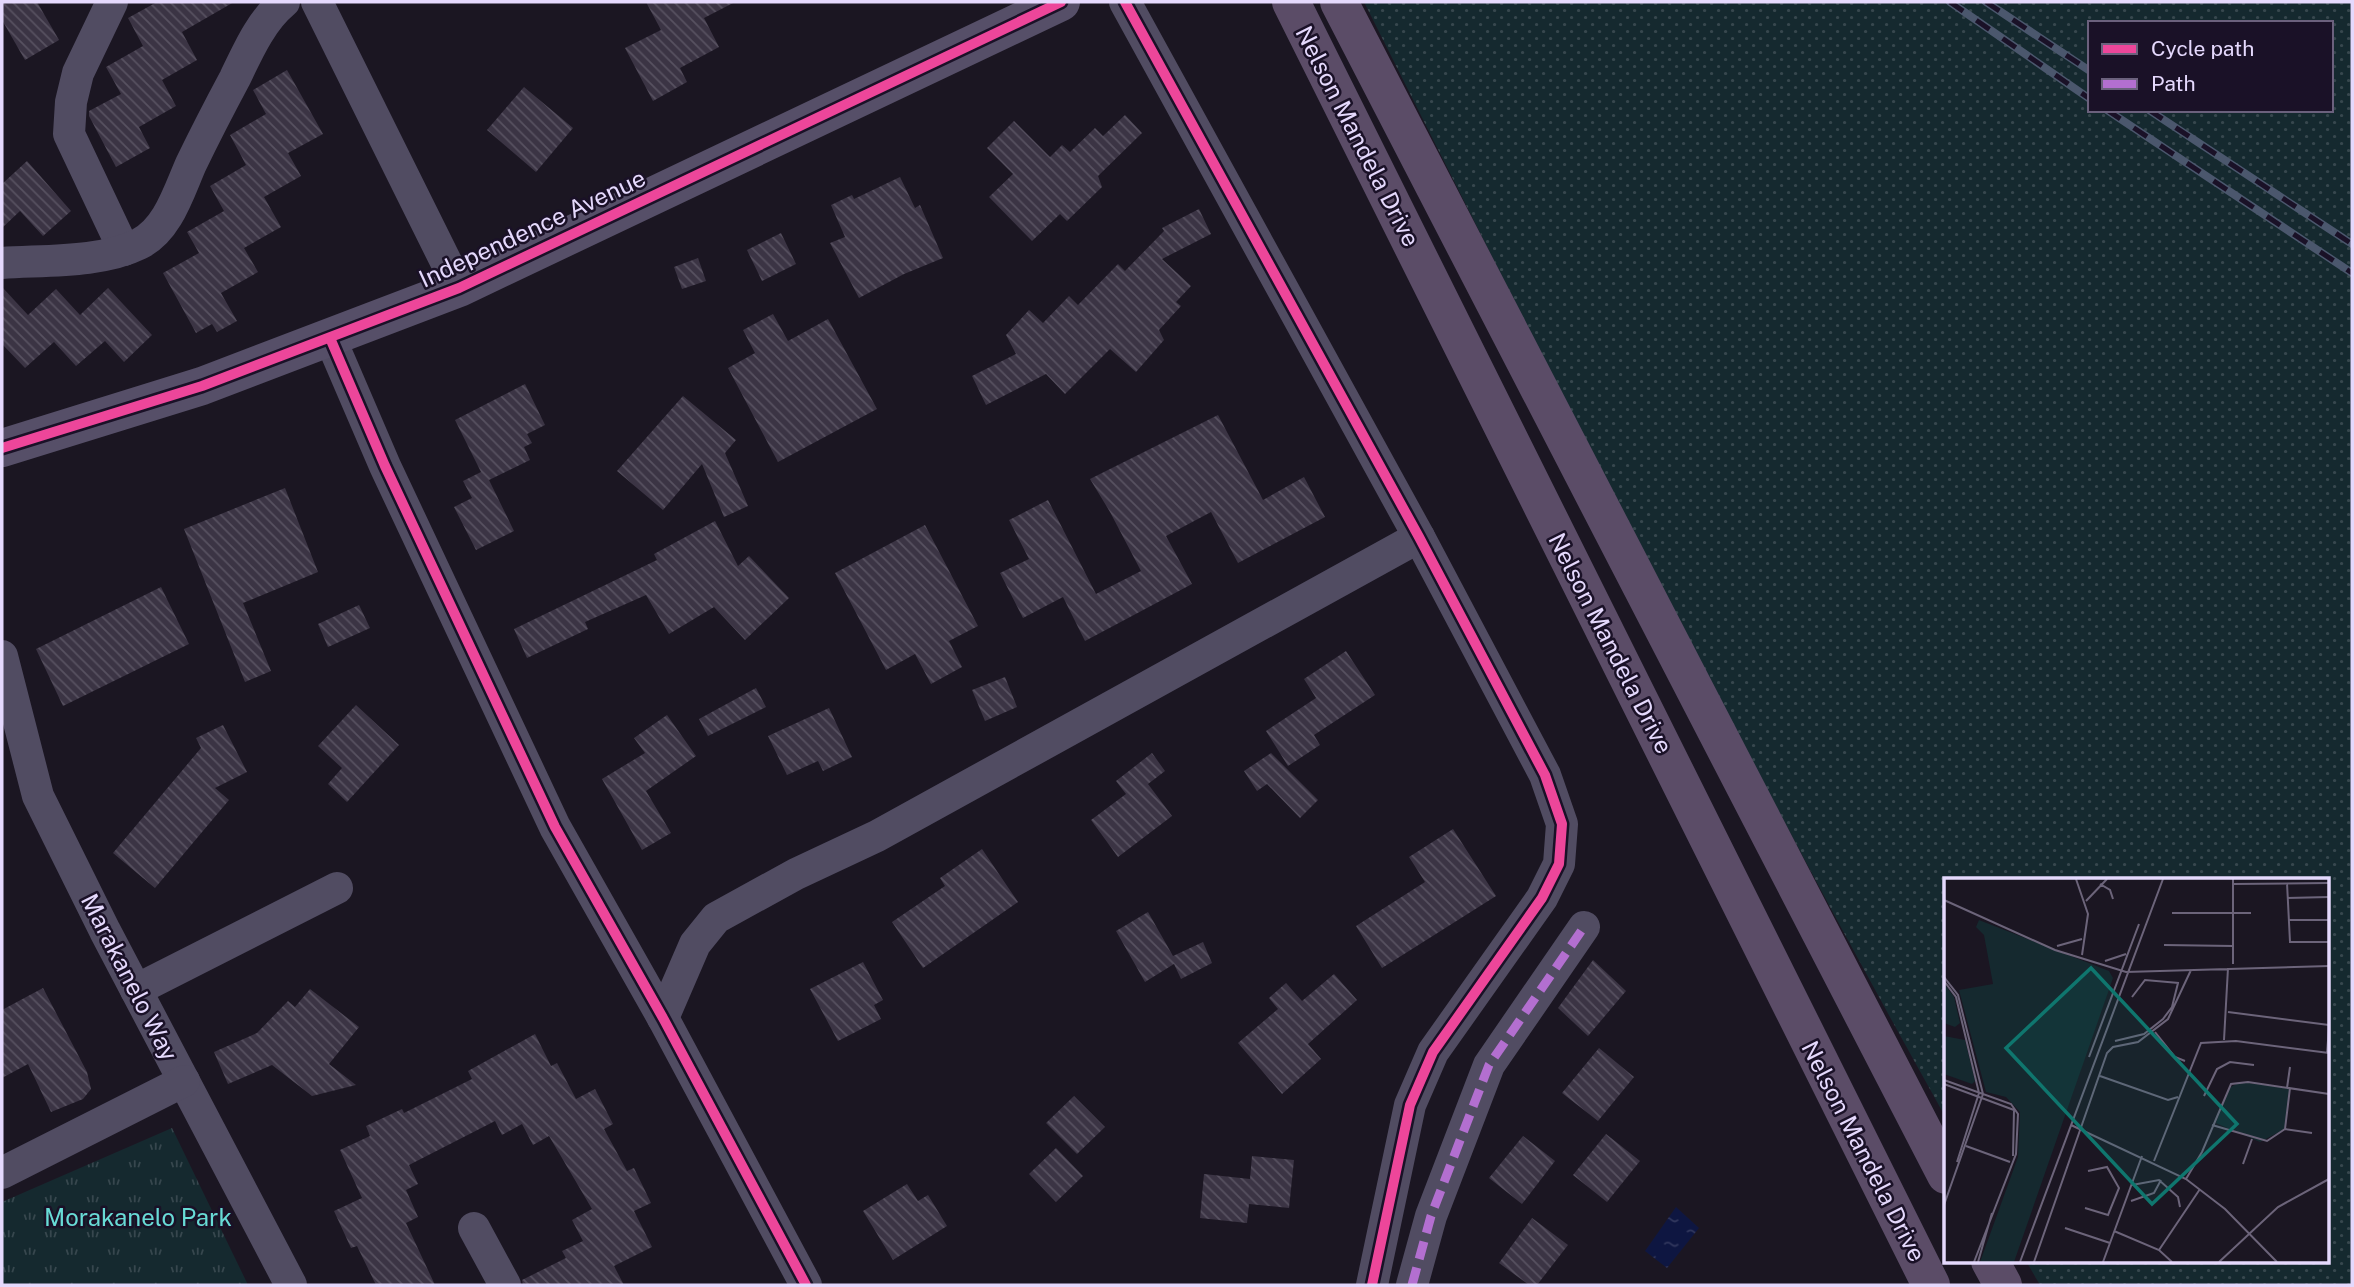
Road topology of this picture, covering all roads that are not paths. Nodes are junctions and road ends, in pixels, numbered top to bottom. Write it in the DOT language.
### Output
graph roads {
  1 [pos="113,2"];
  2 [pos="284,2"];
  3 [pos="317,2"];
  4 [pos="1061,2"];
  5 [pos="1125,2"];
  6 [pos="1291,2"];
  7 [pos="1339,2"];
  8 [pos="124,250"];
  9 [pos="2,263"];
  10 [pos="459,288"];
  11 [pos="330,338"];
  12 [pos="2,449"];
  13 [pos="1419,537"];
  14 [pos="2,656"];
  15 [pos="337,888"];
  16 [pos="1584,927"];
  17 [pos="136,990"];
  18 [pos="663,1018"];
  19 [pos="184,1081"];
  20 [pos="1944,1171"];
  21 [pos="2,1172"];
  22 [pos="474,1228"];
  23 [pos="1991,1262"];
  24 [pos="291,1285"];
  25 [pos="505,1285"];
  26 [pos="806,1285"];
  27 [pos="1372,1285"];
  28 [pos="1412,1285"];
  29 [pos="1931,1285"];
  30 [pos="2003,1285"];
  1 -- 8 [label="street"];
  2 -- 8 [label="street"];
  3 -- 10 [label="street"];
  4 -- 10 [label="street, Independence Avenue"];
  5 -- 13 [label="street"];
  6 -- 29 [label="main road, Nelson Mandela Drive"];
  7 -- 20 [label="main road, Nelson Mandela Drive"];
  8 -- 9 [label="street"];
  10 -- 11 [label="street, Independence Avenue"];
  11 -- 12 [label="street, Independence Avenue"];
  11 -- 18 [label="street"];
  13 -- 18 [label="street"];
  13 -- 27 [label="street"];
  14 -- 17 [label="street, Marakanelo Way"];
  15 -- 17 [label="street"];
  16 -- 28 [label="street"];
  17 -- 19 [label="street, Marakanelo Way"];
  18 -- 26 [label="street"];
  19 -- 21 [label="street"];
  19 -- 24 [label="street, Marakanelo Way"];
  22 -- 25 [label="street"];
  23 -- 30 [label="main road"];
}
